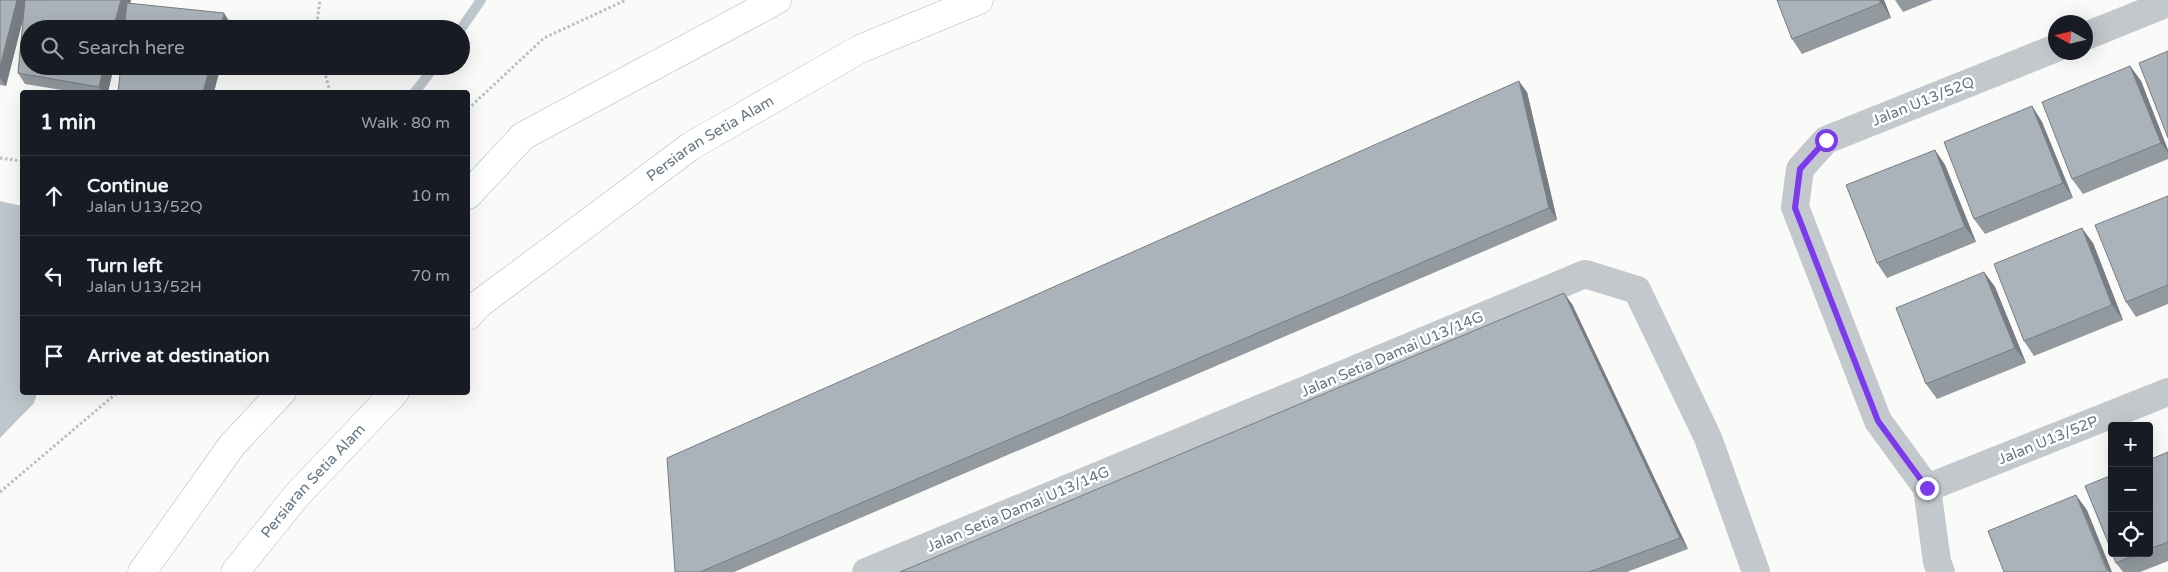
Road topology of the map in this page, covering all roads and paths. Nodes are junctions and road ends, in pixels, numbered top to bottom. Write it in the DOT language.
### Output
graph roads {
  1 [pos="320,0"];
  2 [pos="626,0"];
  3 [pos="777,0"];
  4 [pos="978,0"];
  5 [pos="2168,3"];
  6 [pos="317,20"];
  7 [pos="2093,33"];
  8 [pos="2048,51"];
  9 [pos="325,75"];
  10 [pos="329,90"];
  11 [pos="470,107"];
  12 [pos="0,158"];
  13 [pos="20,161"];
  14 [pos="470,193"];
  15 [pos="470,314"];
  16 [pos="2168,392"];
  17 [pos="115,395"];
  18 [pos="279,395"];
  19 [pos="392,395"];
  20 [pos="1927,488"];
  21 [pos="0,492"];
  22 [pos="297,494"];
  23 [pos="1750,570"];
  24 [pos="142,572"];
  25 [pos="235,572"];
  26 [pos="249,572"];
  27 [pos="866,572"];
  28 [pos="1941,572"];
  1 -- 6 [label="path"];
  2 -- 11 [label="path"];
  3 -- 14 [label="highway"];
  4 -- 15 [label="highway, Persiaran Setia Alam"];
  5 -- 7 [label="street"];
  8 -- 20 [label="street, Jalan U13/52Q"];
  9 -- 10 [label="path"];
  12 -- 13 [label="path"];
  16 -- 20 [label="street, Jalan U13/52P"];
  17 -- 21 [label="path"];
  18 -- 24 [label="highway"];
  19 -- 22 [label="highway, Persiaran Setia Alam"];
  20 -- 28 [label="street"];
  22 -- 25 [label="highway, Persiaran Setia Alam"];
  22 -- 26 [label="highway"];
  23 -- 27 [label="street, Jalan Setia Damai U13/14G"];
}
